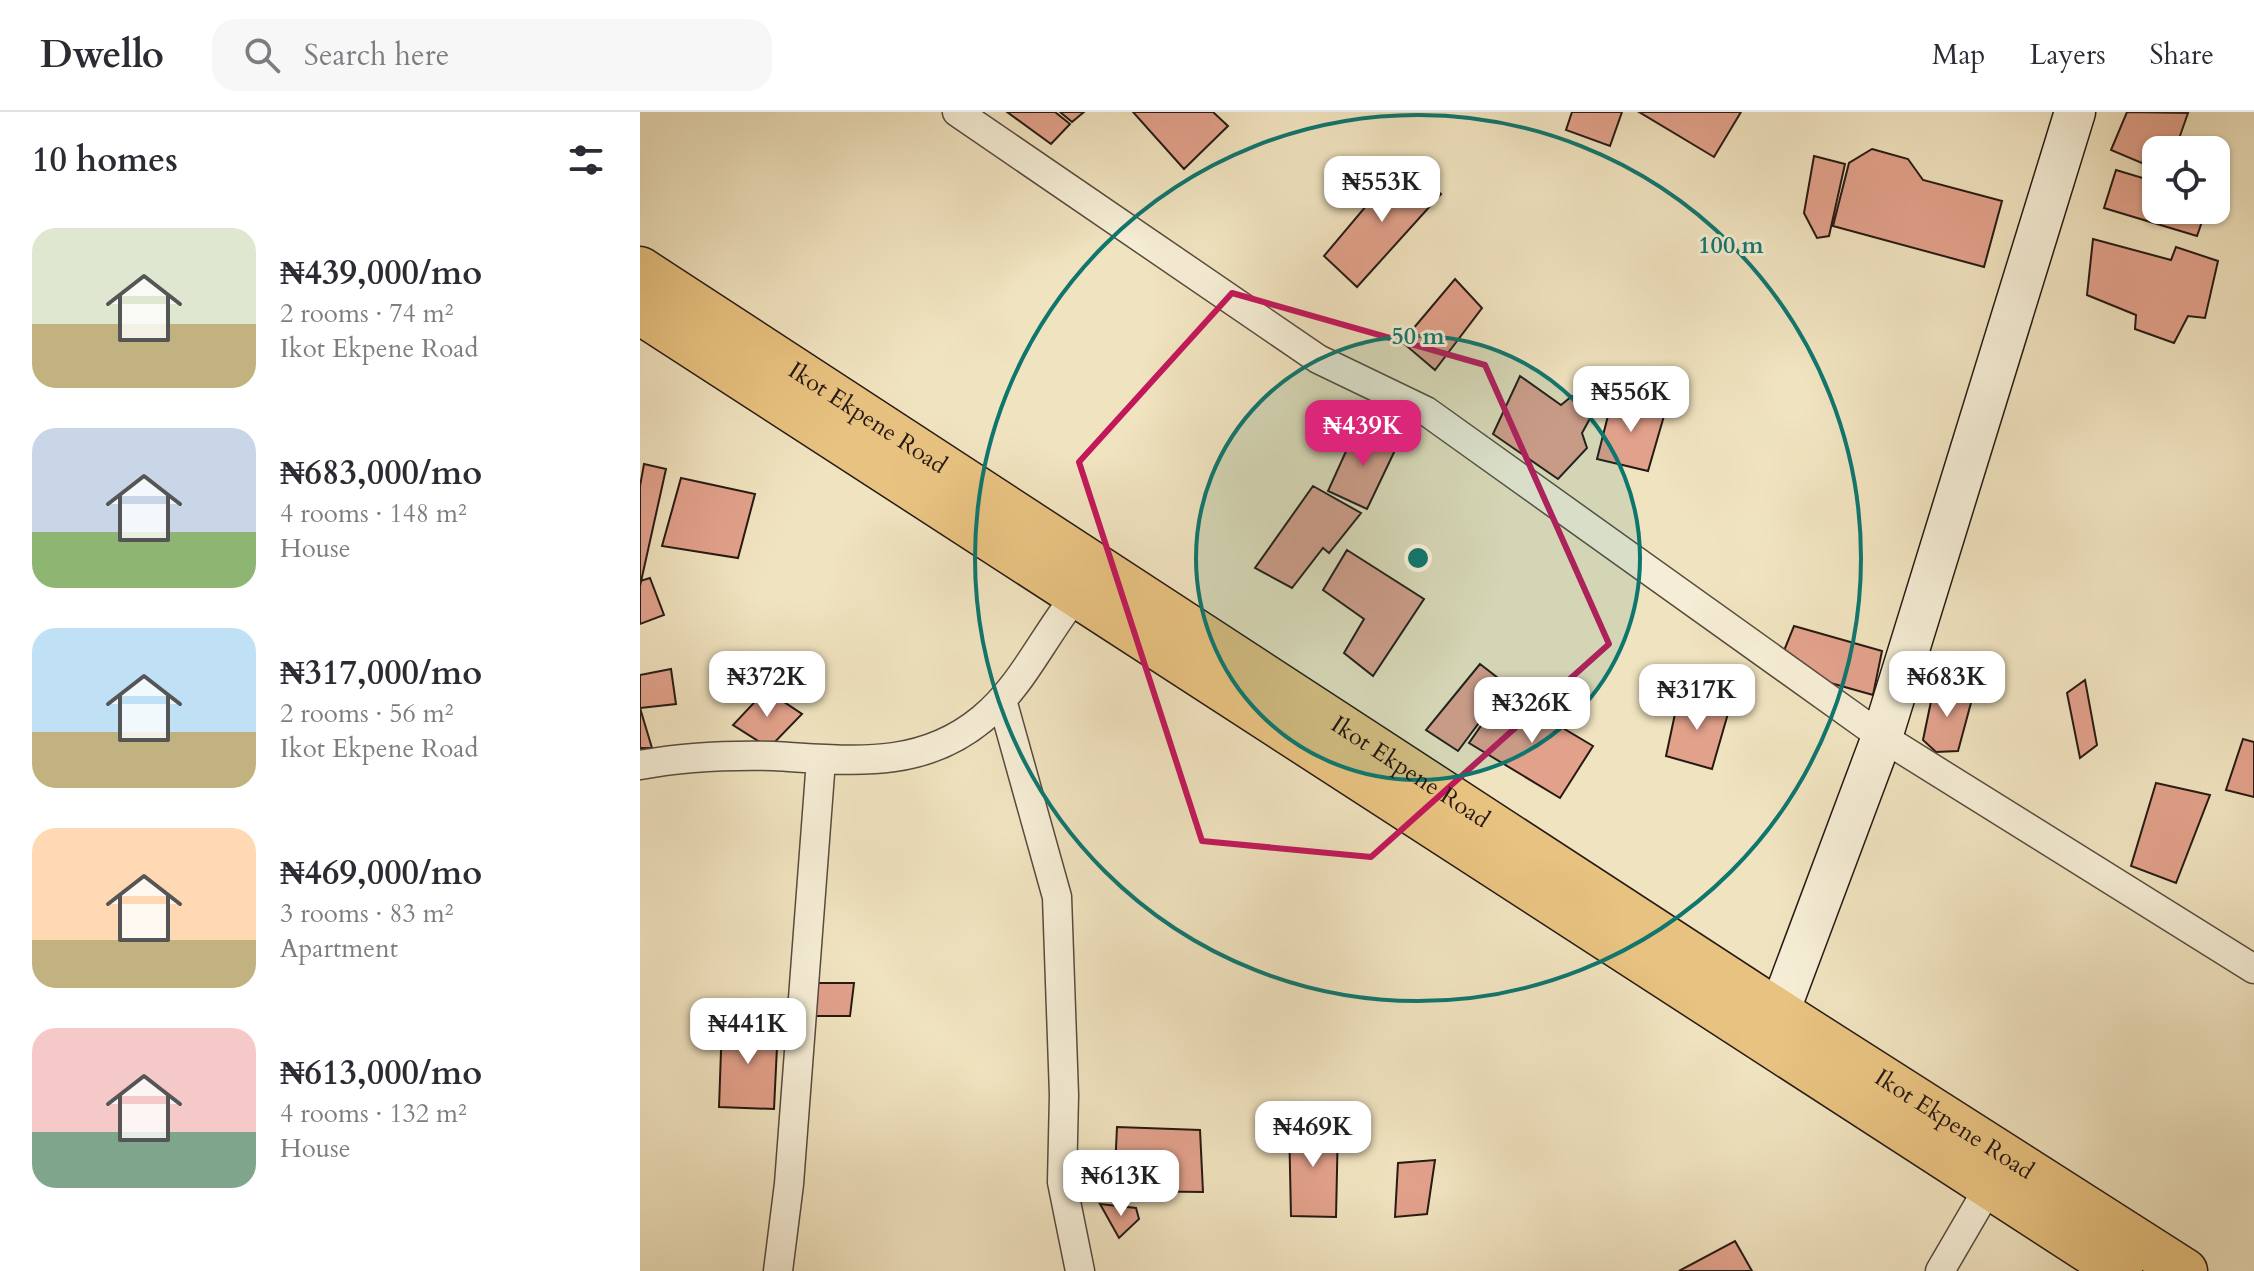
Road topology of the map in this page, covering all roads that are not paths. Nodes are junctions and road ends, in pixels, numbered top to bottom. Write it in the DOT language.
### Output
graph roads {
  1 [pos="957,112"];
  2 [pos="2075,112"];
  3 [pos="640,269"];
  4 [pos="640,312"];
  5 [pos="1089,581"];
  6 [pos="1002,700"];
  7 [pos="1882,737"];
  8 [pos="821,760"];
  9 [pos="640,765"];
  10 [pos="2254,969"];
  11 [pos="1779,1012"];
  12 [pos="2000,1171"];
  13 [pos="778,1271"];
  14 [pos="1080,1271"];
  15 [pos="1940,1271"];
  16 [pos="2120,1271"];
  17 [pos="2185,1271"];
  1 -- 7 [label="street"];
  2 -- 7 [label="street"];
  3 -- 5 [label="highway, Ikot Ekpene Road"];
  4 -- 5 [label="highway, Ikot Ekpene Road"];
  5 -- 6 [label="street"];
  5 -- 11 [label="highway, Ikot Ekpene Road"];
  5 -- 12 [label="highway, Ikot Ekpene Road"];
  6 -- 8 [label="street"];
  6 -- 14 [label="street"];
  7 -- 10 [label="street"];
  7 -- 11 [label="street"];
  8 -- 9 [label="street"];
  8 -- 13 [label="street"];
  11 -- 12 [label="highway, Ikot Ekpene Road"];
  12 -- 15 [label="street"];
  12 -- 16 [label="highway, Ikot Ekpene Road"];
  12 -- 17 [label="highway, Ikot Ekpene Road"];
}
